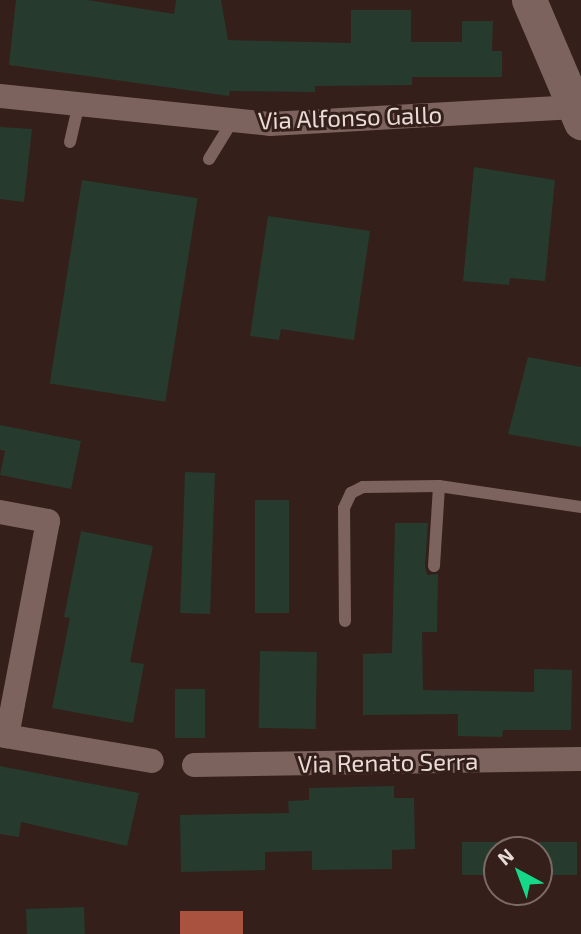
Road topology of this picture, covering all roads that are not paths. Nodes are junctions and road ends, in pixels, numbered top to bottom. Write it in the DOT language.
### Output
graph roads {
  1 [pos="529,0"];
  2 [pos="0,96"];
  3 [pos="79,104"];
  4 [pos="578,114"];
  5 [pos="233,120"];
  6 [pos="70,142"];
  7 [pos="209,159"];
  8 [pos="439,486"];
  9 [pos="581,507"];
  10 [pos="0,512"];
  11 [pos="434,566"];
  12 [pos="345,621"];
  13 [pos="4,736"];
  14 [pos="581,759"];
  15 [pos="152,761"];
  16 [pos="194,765"];
  1 -- 4 [label="main road"];
  2 -- 3 [label="street, Via Alfonso Gallo"];
  3 -- 5 [label="street, Via Alfonso Gallo"];
  3 -- 6 [label="lane"];
  4 -- 5 [label="street, Via Alfonso Gallo"];
  5 -- 7 [label="lane"];
  8 -- 9 [label="lane"];
  8 -- 11 [label="lane"];
  8 -- 12 [label="lane"];
  10 -- 13 [label="street"];
  13 -- 15 [label="street"];
  14 -- 16 [label="street, Via Renato Serra"];
}
